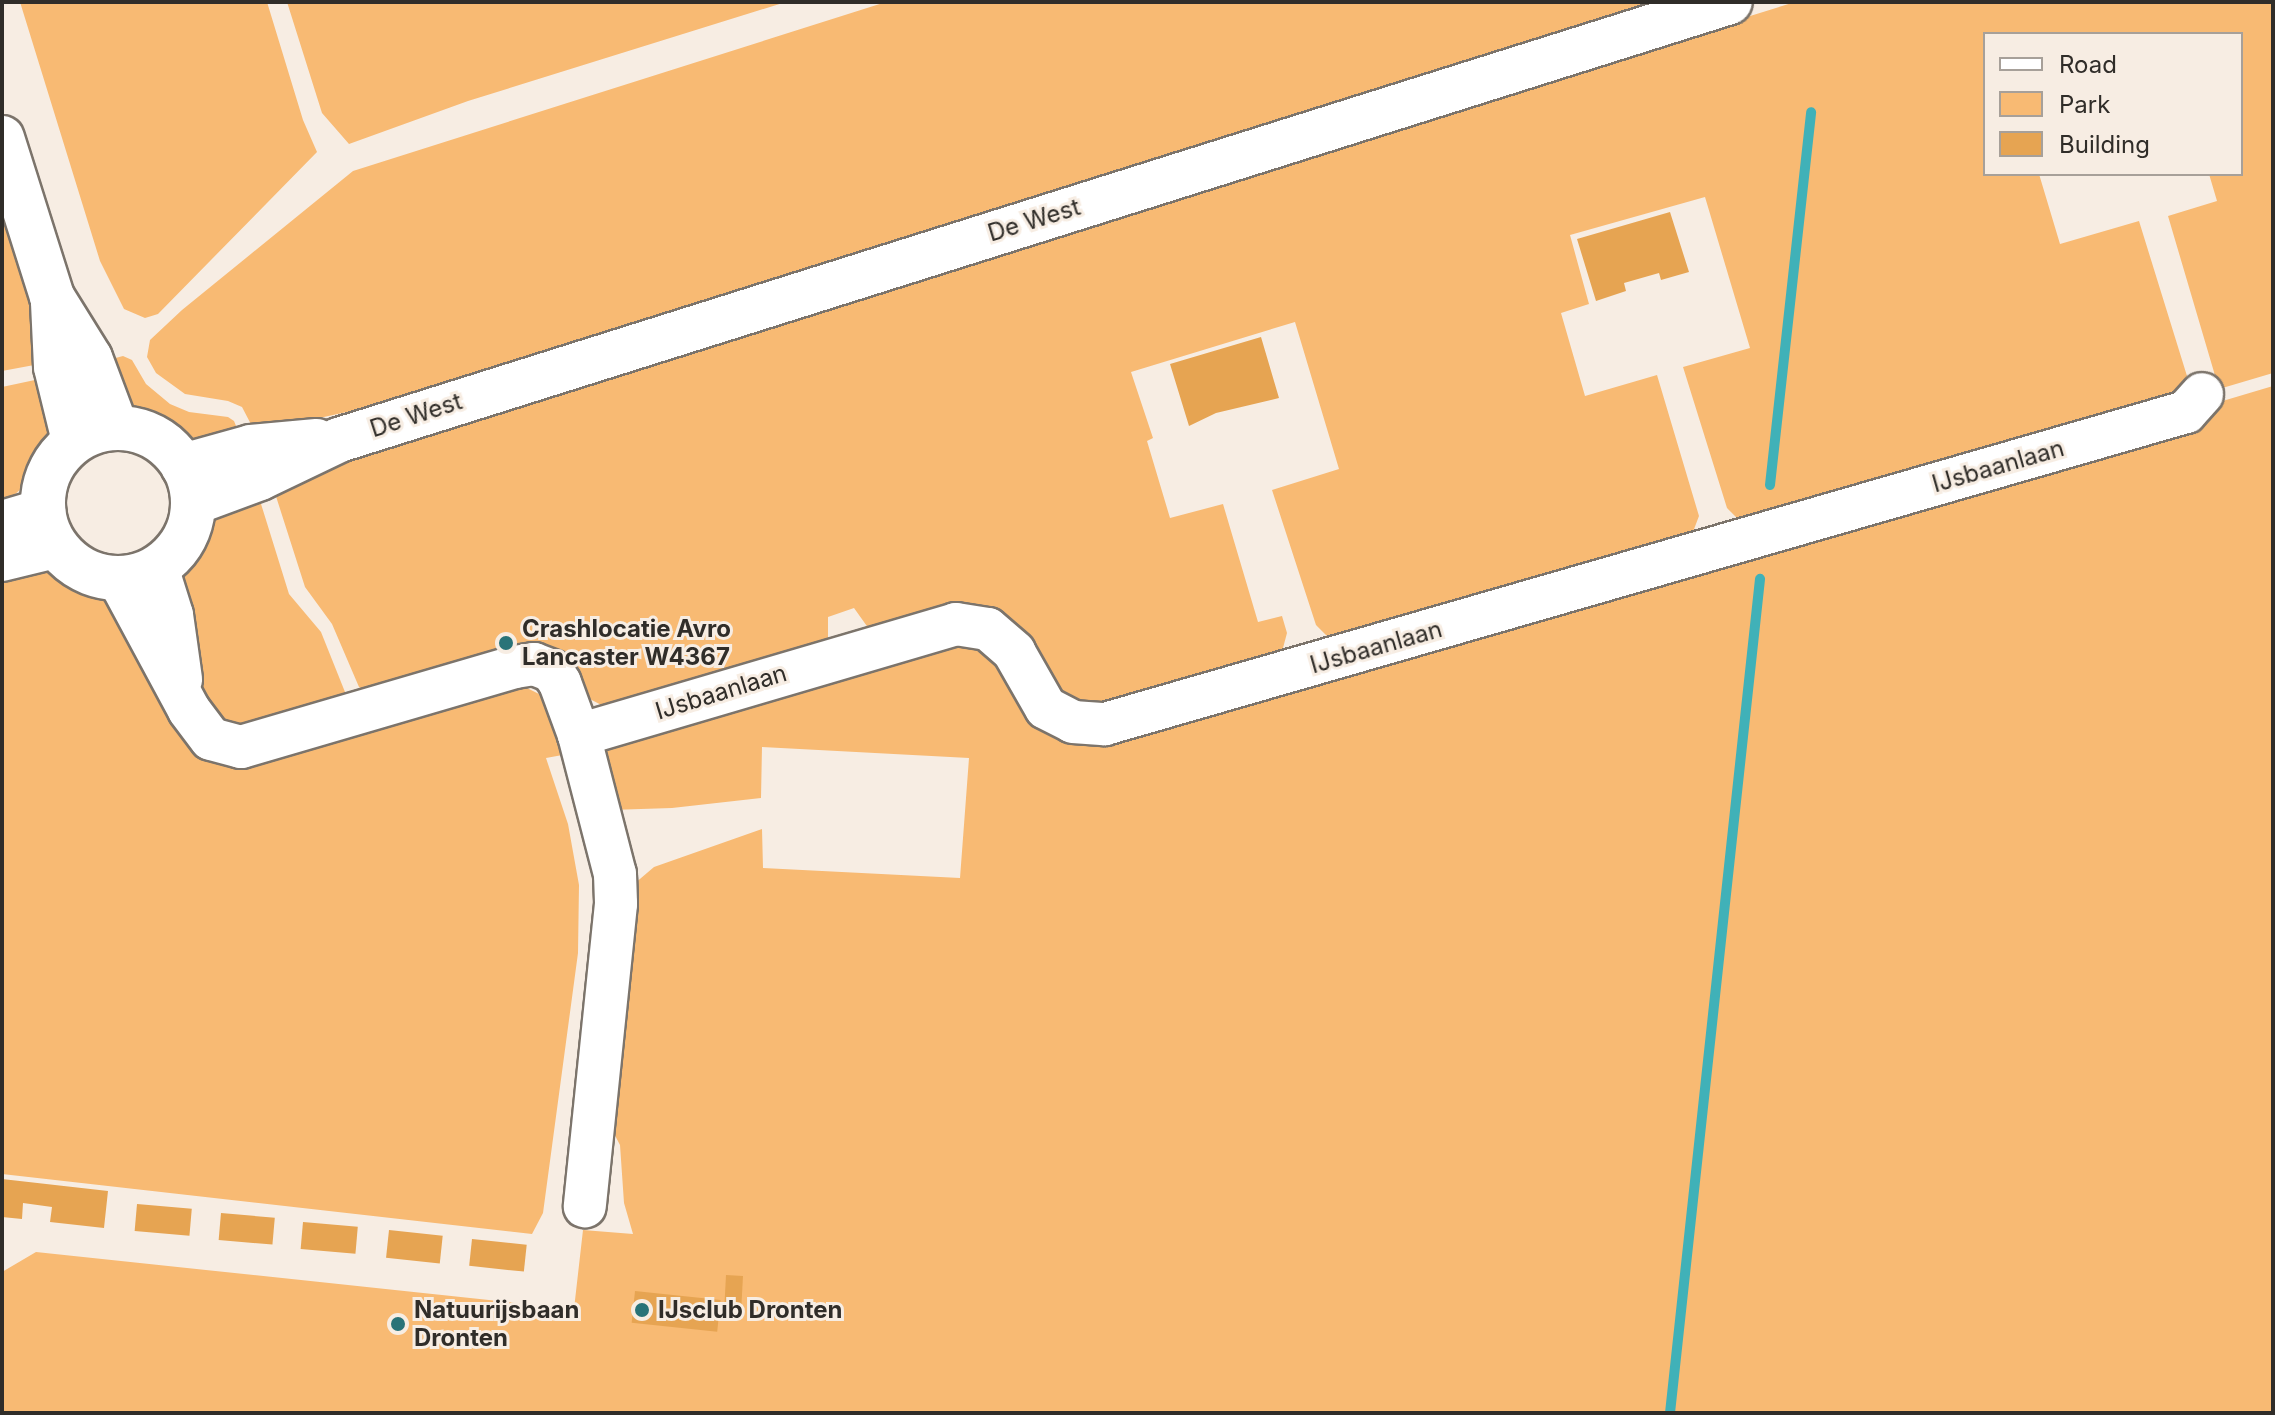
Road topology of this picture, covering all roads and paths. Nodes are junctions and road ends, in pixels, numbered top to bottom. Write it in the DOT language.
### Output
graph roads {
  1 [pos="1730,2"];
  2 [pos="2,138"];
  3 [pos="52,297"];
  4 [pos="2202,394"];
  5 [pos="116,427"];
  6 [pos="74,441"];
  7 [pos="188,484"];
  8 [pos="33,527"];
  9 [pos="2,559"];
  10 [pos="138,572"];
  11 [pos="579,735"];
  12 [pos="585,1206"];
  1 -- 7 [label="main road, De West"];
  2 -- 3 [label="main road"];
  3 -- 5 [label="main road"];
  3 -- 6 [label="main road"];
  4 -- 11 [label="street, IJsbaanlaan"];
  5 -- 6 [label="main road"];
  5 -- 7 [label="main road"];
  6 -- 8 [label="main road"];
  7 -- 10 [label="main road"];
  8 -- 9 [label="main road"];
  8 -- 10 [label="main road"];
  10 -- 11 [label="street"];
  11 -- 12 [label="street"];
}
